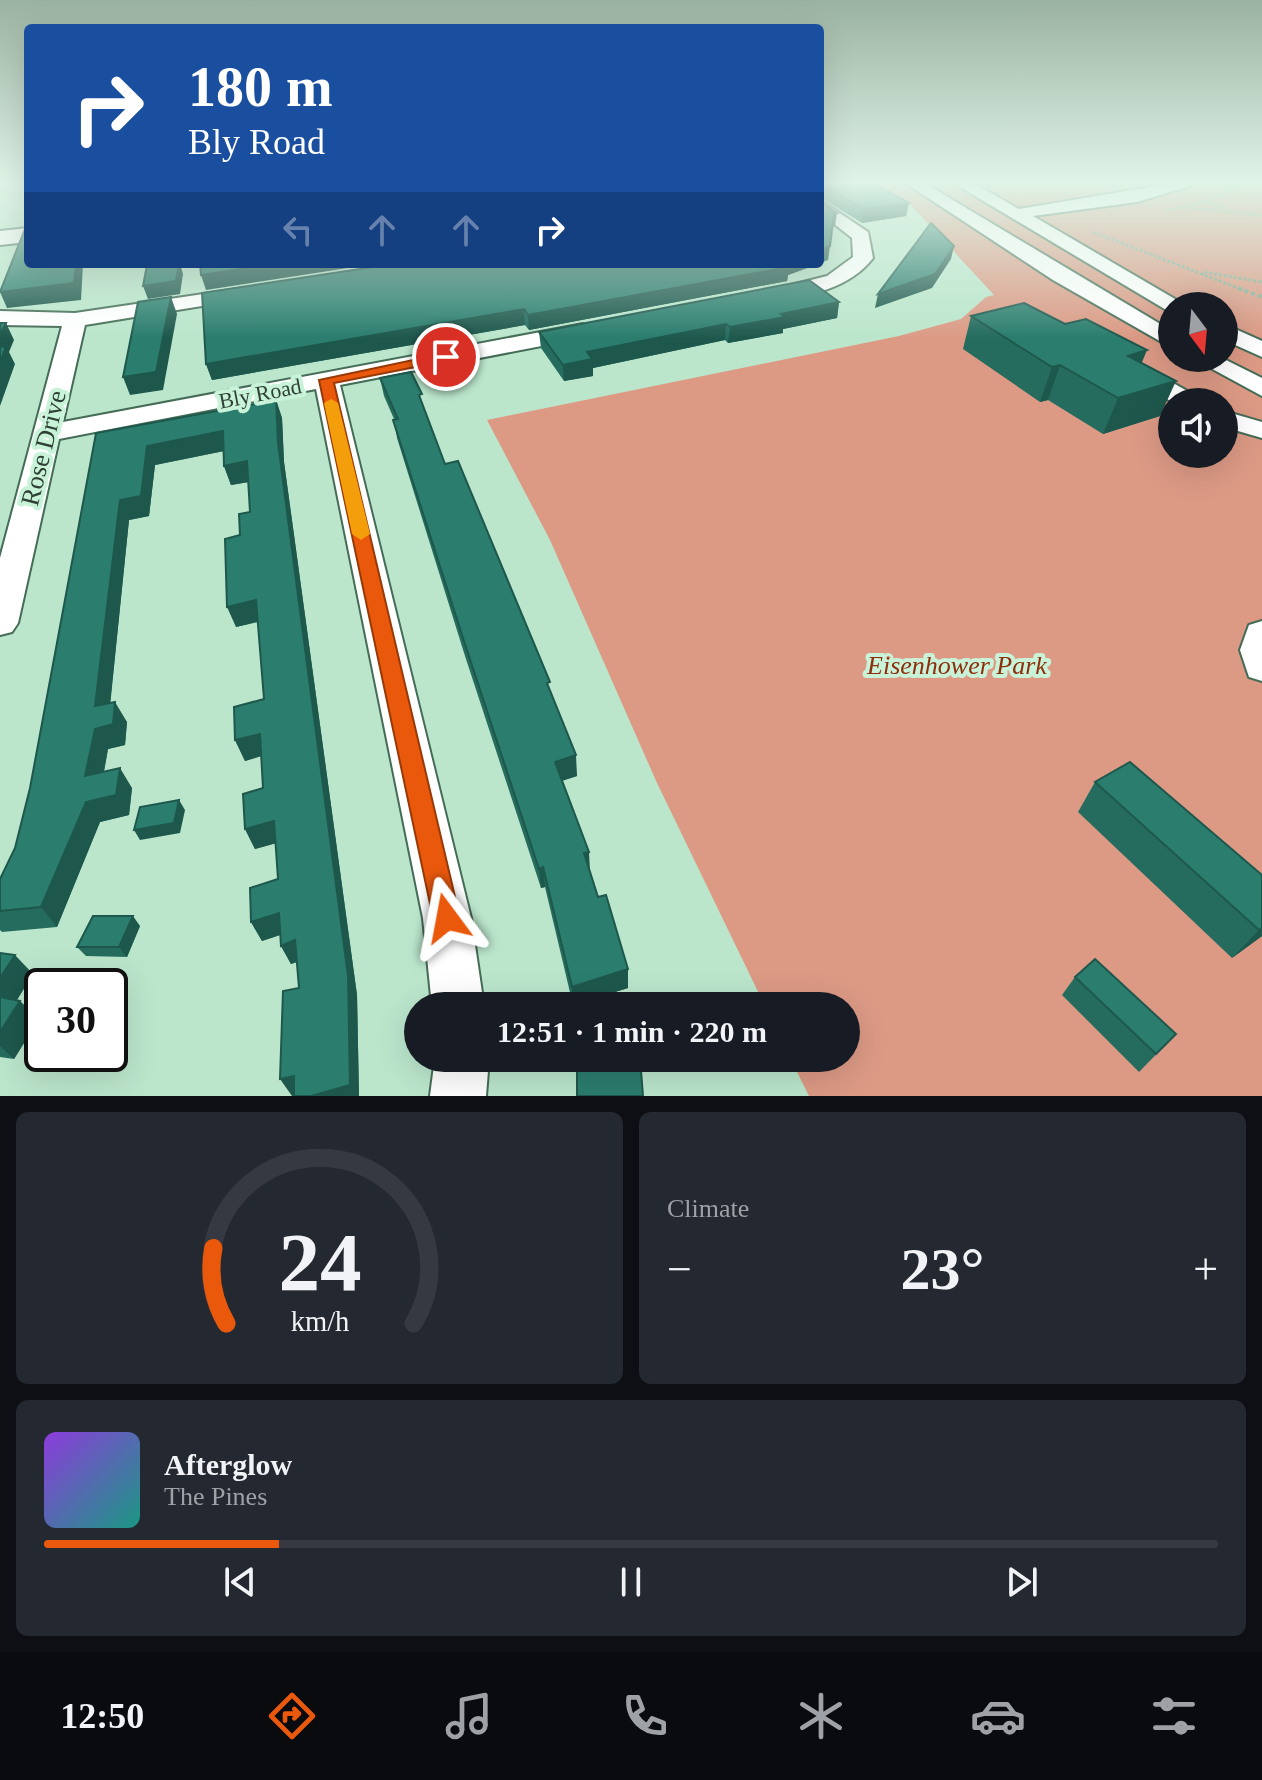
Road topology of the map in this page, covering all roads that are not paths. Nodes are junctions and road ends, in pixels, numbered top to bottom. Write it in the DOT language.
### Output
graph roads {
  1 [pos="24,235"];
  2 [pos="860,235"];
  3 [pos="984,235"];
  4 [pos="1050,235"];
  5 [pos="0,238"];
  6 [pos="261,291"];
  7 [pos="1158,296"];
  8 [pos="744,301"];
  9 [pos="0,318"];
  10 [pos="75,320"];
  11 [pos="1158,322"];
  12 [pos="605,327"];
  13 [pos="1238,338"];
  14 [pos="1125,339"];
  15 [pos="1158,340"];
  16 [pos="1262,350"];
  17 [pos="1231,372"];
  18 [pos="326,380"];
  19 [pos="1165,388"];
  20 [pos="1262,388"];
  21 [pos="1238,423"];
  22 [pos="1262,430"];
  23 [pos="48,433"];
  24 [pos="0,623"];
  25 [pos="1262,634"];
  26 [pos="1262,667"];
  27 [pos="456,992"];
  28 [pos="461,1072"];
  29 [pos="458,1096"];
  1 -- 5 [label="main road"];
  2 -- 8 [label="street"];
  3 -- 14 [label="street"];
  4 -- 7 [label="street"];
  6 -- 10 [label="street"];
  9 -- 10 [label="street"];
  10 -- 23 [label="street, Rose Drive"];
  11 -- 14 [label="street"];
  12 -- 18 [label="street, Bly Road"];
  13 -- 16 [label="street"];
  14 -- 15 [label="street"];
  14 -- 19 [label="street"];
  17 -- 20 [label="street"];
  18 -- 23 [label="street, Bly Road"];
  18 -- 27 [label="street"];
  21 -- 22 [label="street"];
  23 -- 24 [label="street, Rose Drive"];
  25 -- 26 [label="street"];
  28 -- 29 [label="street"];
}
